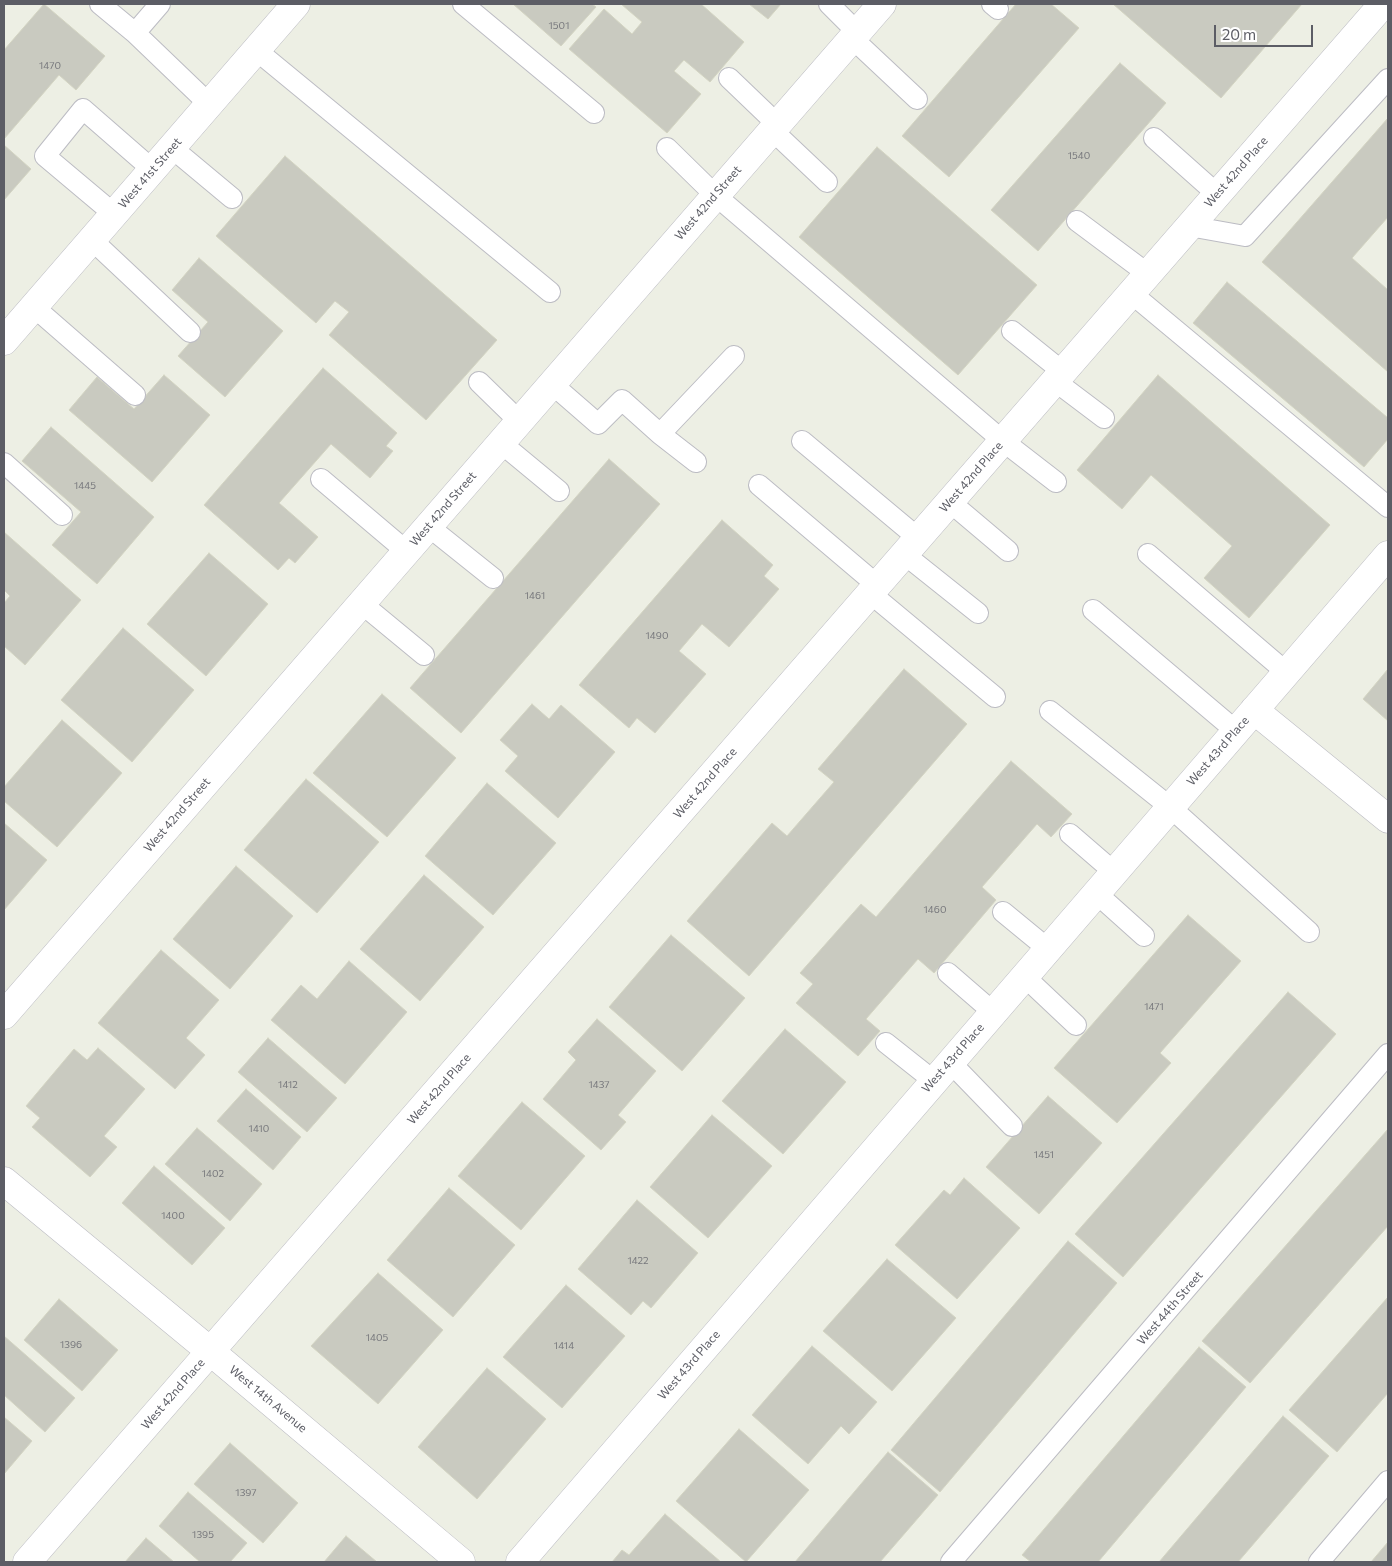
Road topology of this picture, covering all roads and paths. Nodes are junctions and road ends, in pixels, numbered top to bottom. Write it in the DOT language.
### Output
graph roads {
  1 [pos="100,4"];
  2 [pos="160,4"];
  3 [pos="296,4"];
  4 [pos="463,4"];
  5 [pos="829,4"];
  6 [pos="882,4"];
  7 [pos="1383,4"];
  8 [pos="135,33"];
  9 [pos="854,35"];
  10 [pos="256,50"];
  11 [pos="728,78"];
  12 [pos="1388,79"];
  13 [pos="917,99"];
  14 [pos="209,104"];
  15 [pos="594,113"];
  16 [pos="775,127"];
  17 [pos="1154,138"];
  18 [pos="172,148"];
  19 [pos="667,148"];
  20 [pos="153,170"];
  21 [pos="827,182"];
  22 [pos="1217,194"];
  23 [pos="715,195"];
  24 [pos="232,198"];
  25 [pos="114,214"];
  26 [pos="1077,221"];
  27 [pos="1189,226"];
  28 [pos="92,240"];
  29 [pos="1139,283"];
  30 [pos="550,292"];
  31 [pos="34,307"];
  32 [pos="1012,331"];
  33 [pos="190,332"];
  34 [pos="4,341"];
  35 [pos="734,356"];
  36 [pos="1059,376"];
  37 [pos="479,382"];
  38 [pos="552,384"];
  39 [pos="135,395"];
  40 [pos="1104,418"];
  41 [pos="519,421"];
  42 [pos="660,434"];
  43 [pos="802,441"];
  44 [pos="1003,441"];
  45 [pos="500,443"];
  46 [pos="696,462"];
  47 [pos="4,463"];
  48 [pos="321,480"];
  49 [pos="1056,482"];
  50 [pos="759,485"];
  51 [pos="559,491"];
  52 [pos="950,502"];
  53 [pos="1388,507"];
  54 [pos="62,514"];
  55 [pos="428,526"];
  56 [pos="911,546"];
  57 [pos="406,551"];
  58 [pos="1008,551"];
  59 [pos="1148,554"];
  60 [pos="1388,555"];
  61 [pos="493,578"];
  62 [pos="874,589"];
  63 [pos="362,603"];
  64 [pos="1092,610"];
  65 [pos="978,613"];
  66 [pos="424,655"];
  67 [pos="1286,672"];
  68 [pos="994,697"];
  69 [pos="1254,710"];
  70 [pos="1050,711"];
  71 [pos="1236,731"];
  72 [pos="1170,807"];
  73 [pos="1388,819"];
  74 [pos="1070,834"];
  75 [pos="1114,872"];
  76 [pos="1096,893"];
  77 [pos="1003,912"];
  78 [pos="1309,932"];
  79 [pos="1144,936"];
  80 [pos="1048,949"];
  81 [pos="948,973"];
  82 [pos="1024,976"];
  83 [pos="993,1012"];
  84 [pos="4,1015"];
  85 [pos="1076,1025"];
  86 [pos="886,1043"];
  87 [pos="1388,1054"];
  88 [pos="942,1071"];
  89 [pos="1012,1126"];
  90 [pos="4,1181"];
  91 [pos="210,1351"];
  92 [pos="1388,1481"];
  93 [pos="27,1562"];
  94 [pos="461,1562"];
  95 [pos="520,1562"];
  96 [pos="951,1562"];
  97 [pos="1319,1562"];
  1 -- 8 [label="lane"];
  2 -- 8 [label="lane"];
  3 -- 10 [label="street, West 41st Street"];
  4 -- 15 [label="lane"];
  5 -- 9 [label="lane"];
  6 -- 9 [label="street, West 42nd Street"];
  7 -- 22 [label="street, West 42nd Place"];
  8 -- 14 [label="lane"];
  9 -- 13 [label="lane"];
  9 -- 16 [label="street, West 42nd Street"];
  10 -- 14 [label="street, West 41st Street"];
  10 -- 30 [label="lane"];
  11 -- 16 [label="lane"];
  12 -- 27 [label="lane"];
  14 -- 18 [label="street, West 41st Street"];
  16 -- 21 [label="lane"];
  16 -- 23 [label="street, West 42nd Street"];
  17 -- 22 [label="lane"];
  18 -- 20 [label="street, West 41st Street"];
  18 -- 24 [label="lane"];
  19 -- 23 [label="lane"];
  20 -- 25 [label="street, West 41st Street"];
  20 -- 25 [label="lane"];
  22 -- 27 [label="street, West 42nd Place"];
  23 -- 38 [label="street, West 42nd Street"];
  23 -- 44 [label="lane"];
  25 -- 28 [label="street, West 41st Street"];
  26 -- 29 [label="lane"];
  27 -- 29 [label="street, West 42nd Place"];
  28 -- 31 [label="street, West 41st Street"];
  28 -- 33 [label="lane"];
  29 -- 36 [label="street, West 42nd Place"];
  29 -- 53 [label="lane"];
  31 -- 34 [label="street, West 41st Street"];
  31 -- 39 [label="lane"];
  32 -- 36 [label="lane"];
  35 -- 42 [label="lane"];
  36 -- 40 [label="lane"];
  36 -- 44 [label="street, West 42nd Place"];
  37 -- 41 [label="lane"];
  38 -- 41 [label="street, West 42nd Street"];
  38 -- 42 [label="lane"];
  41 -- 45 [label="street, West 42nd Street"];
  42 -- 46 [label="lane"];
  43 -- 56 [label="lane"];
  44 -- 49 [label="lane"];
  44 -- 52 [label="street, West 42nd Place"];
  45 -- 51 [label="lane"];
  45 -- 55 [label="street, West 42nd Street"];
  47 -- 54 [label="lane"];
  48 -- 57 [label="lane"];
  50 -- 62 [label="lane"];
  52 -- 56 [label="street, West 42nd Place"];
  52 -- 58 [label="lane"];
  55 -- 57 [label="street, West 42nd Street"];
  55 -- 61 [label="lane"];
  56 -- 62 [label="street, West 42nd Place"];
  56 -- 65 [label="lane"];
  57 -- 63 [label="street, West 42nd Street"];
  59 -- 67 [label="lane"];
  60 -- 67 [label="street, West 43rd Place"];
  62 -- 68 [label="lane"];
  62 -- 91 [label="street, West 42nd Place"];
  63 -- 66 [label="lane"];
  63 -- 84 [label="street, West 42nd Street"];
  64 -- 71 [label="lane"];
  67 -- 69 [label="street, West 43rd Place"];
  69 -- 71 [label="street, West 43rd Place"];
  69 -- 73 [label="street"];
  70 -- 72 [label="lane"];
  71 -- 72 [label="street, West 43rd Place"];
  72 -- 75 [label="street, West 43rd Place"];
  72 -- 78 [label="lane"];
  74 -- 75 [label="lane"];
  75 -- 76 [label="street, West 43rd Place"];
  76 -- 79 [label="lane"];
  76 -- 80 [label="street, West 43rd Place"];
  77 -- 80 [label="lane"];
  80 -- 82 [label="street, West 43rd Place"];
  81 -- 83 [label="lane"];
  82 -- 83 [label="street, West 43rd Place"];
  82 -- 85 [label="lane"];
  83 -- 88 [label="street, West 43rd Place"];
  86 -- 88 [label="lane"];
  87 -- 96 [label="lane, West 44th Street"];
  88 -- 89 [label="lane"];
  88 -- 95 [label="street, West 43rd Place"];
  90 -- 91 [label="street, West 14th Avenue"];
  91 -- 93 [label="street, West 42nd Place"];
  91 -- 94 [label="street, West 14th Avenue"];
  92 -- 97 [label="lane"];
}
